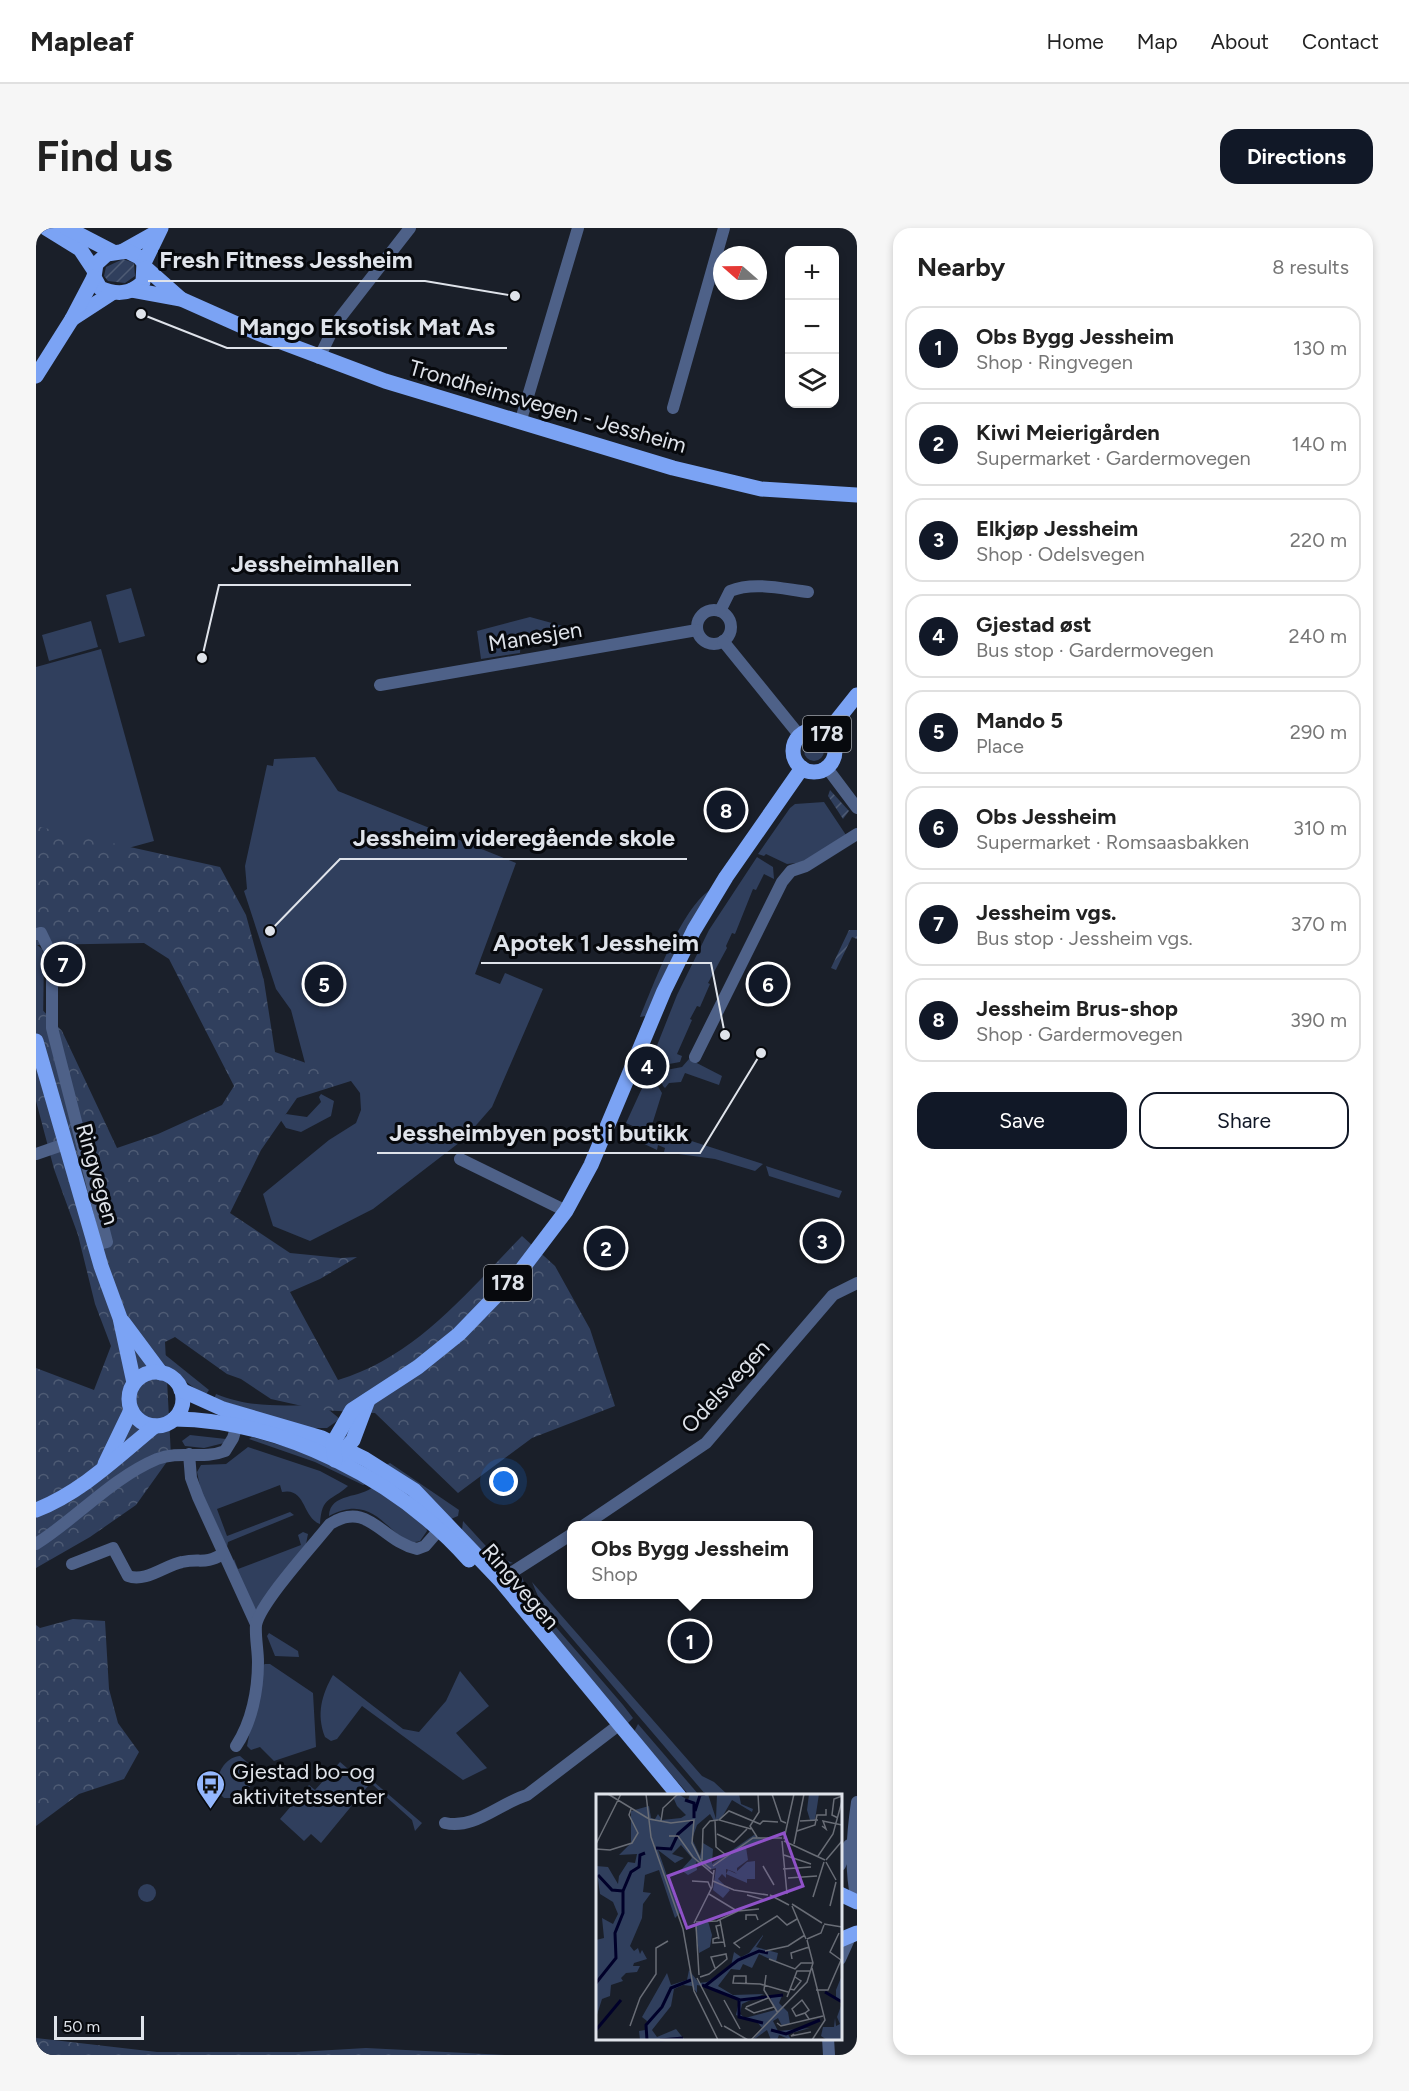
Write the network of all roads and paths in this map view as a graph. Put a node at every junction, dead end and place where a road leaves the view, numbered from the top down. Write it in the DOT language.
graph roads {
  1 [pos="46,228"];
  2 [pos="68,228"];
  3 [pos="410,228"];
  4 [pos="578,228"];
  5 [pos="724,228"];
  6 [pos="159,230"];
  7 [pos="118,251"];
  8 [pos="145,265"];
  9 [pos="94,274"];
  10 [pos="132,290"];
  11 [pos="112,292"];
  12 [pos="181,299"];
  13 [pos="72,319"];
  14 [pos="319,358"];
  15 [pos="36,376"];
  16 [pos="673,408"];
  17 [pos="520,423"];
  18 [pos="853,492"];
  19 [pos="808,592"];
  20 [pos="720,611"];
  21 [pos="697,630"];
  22 [pos="723,641"];
  23 [pos="380,686"];
  24 [pos="857,694"];
  25 [pos="826,734"];
  26 [pos="800,736"];
  27 [pos="802,768"];
  28 [pos="827,768"];
  29 [pos="857,808"];
  30 [pos="857,834"];
  31 [pos="38,933"];
  32 [pos="36,1041"];
  33 [pos="695,1057"];
  34 [pos="65,1144"];
  35 [pos="36,1154"];
  36 [pos="460,1159"];
  37 [pos="566,1211"];
  38 [pos="101,1243"];
  39 [pos="857,1283"];
  40 [pos="120,1318"];
  41 [pos="161,1373"];
  42 [pos="134,1383"];
  43 [pos="181,1390"];
  44 [pos="368,1400"];
  45 [pos="131,1410"];
  46 [pos="174,1419"];
  47 [pos="238,1420"];
  48 [pos="155,1426"];
  49 [pos="333,1443"];
  50 [pos="348,1450"];
  51 [pos="189,1454"];
  52 [pos="335,1460"];
  53 [pos="101,1471"];
  54 [pos="36,1510"];
  55 [pos="591,1521"];
  56 [pos="442,1527"];
  57 [pos="567,1537"];
  58 [pos="36,1544"];
  59 [pos="224,1554"];
  60 [pos="72,1564"];
  61 [pos="500,1580"];
  62 [pos="256,1623"];
  63 [pos="571,1669"];
  64 [pos="620,1724"];
  65 [pos="236,1746"];
  66 [pos="677,1794"];
  67 [pos="857,1802"];
  68 [pos="445,1823"];
  69 [pos="851,1841"];
  70 [pos="842,1861"];
  71 [pos="842,1895"];
  72 [pos="857,1902"];
  73 [pos="849,1937"];
  74 [pos="842,1954"];
  75 [pos="828,2040"];
  76 [pos="829,2055"];
  1 -- 9 [label="main road"];
  2 -- 7 [label="main road"];
  3 -- 14 [label="street"];
  4 -- 17 [label="street"];
  5 -- 16 [label="street"];
  6 -- 7 [label="main road"];
  6 -- 8 [label="main road"];
  7 -- 8 [label="main road"];
  7 -- 9 [label="main road"];
  8 -- 10 [label="main road"];
  8 -- 12 [label="main road, Trondheimsvegen - Jessheim"];
  9 -- 11 [label="main road"];
  9 -- 13 [label="main road"];
  10 -- 11 [label="main road"];
  10 -- 12 [label="main road, Trondheimsvegen - Jessheim"];
  11 -- 13 [label="main road"];
  12 -- 14 [label="main road, Trondheimsvegen - Jessheim"];
  13 -- 15 [label="main road"];
  14 -- 17 [label="main road, Trondheimsvegen - Jessheim"];
  17 -- 18 [label="main road, Trondheimsvegen - Jessheim"];
  19 -- 20 [label="street"];
  20 -- 21 [label="street"];
  20 -- 22 [label="street"];
  21 -- 22 [label="street"];
  21 -- 23 [label="street, Manesjen"];
  22 -- 26 [label="street"];
  24 -- 25 [label="main road, 178"];
  25 -- 26 [label="main road, 178"];
  25 -- 28 [label="main road, 178"];
  26 -- 27 [label="main road, 178"];
  27 -- 28 [label="main road, 178"];
  27 -- 37 [label="main road, 178"];
  28 -- 29 [label="street"];
  30 -- 33 [label="street"];
  31 -- 38 [label="street"];
  32 -- 34 [label="main road, Ringvegen"];
  34 -- 35 [label="street"];
  34 -- 38 [label="main road, Ringvegen"];
  36 -- 37 [label="street"];
  37 -- 44 [label="main road, 178"];
  38 -- 40 [label="main road, Ringvegen"];
  39 -- 55 [label="street, Odelsvegen"];
  40 -- 41 [label="main road, Ringvegen"];
  40 -- 42 [label="main road, Ringvegen"];
  41 -- 42 [label="main road"];
  41 -- 43 [label="main road"];
  42 -- 45 [label="main road"];
  43 -- 46 [label="main road"];
  43 -- 47 [label="main road"];
  44 -- 49 [label="main road, 178"];
  44 -- 50 [label="main road"];
  45 -- 48 [label="main road"];
  45 -- 53 [label="main road"];
  46 -- 47 [label="main road"];
  46 -- 48 [label="main road"];
  47 -- 49 [label="main road, Ringvegen"];
  47 -- 51 [label="street"];
  47 -- 52 [label="main road, Ringvegen"];
  48 -- 53 [label="main road"];
  49 -- 50 [label="main road, Ringvegen"];
  49 -- 52 [label="main road"];
  50 -- 52 [label="main road"];
  50 -- 56 [label="main road, Ringvegen"];
  51 -- 58 [label="street"];
  51 -- 59 [label="street"];
  52 -- 56 [label="main road, Ringvegen"];
  53 -- 54 [label="main road"];
  56 -- 61 [label="main road, Ringvegen"];
  56 -- 62 [label="street"];
  56 -- 63 [label="main road, Ringvegen"];
  57 -- 61 [label="street"];
  59 -- 60 [label="street"];
  59 -- 62 [label="street"];
  61 -- 63 [label="main road, Ringvegen"];
  62 -- 65 [label="street"];
  63 -- 64 [label="main road, Ringvegen"];
  64 -- 66 [label="main road, Ringvegen"];
  64 -- 68 [label="street"];
  67 -- 69 [label="street"];
  69 -- 70 [label="street"];
  69 -- 72 [label="street"];
  71 -- 72 [label="main road"];
  73 -- 74 [label="street"];
  75 -- 76 [label="street"];
}
